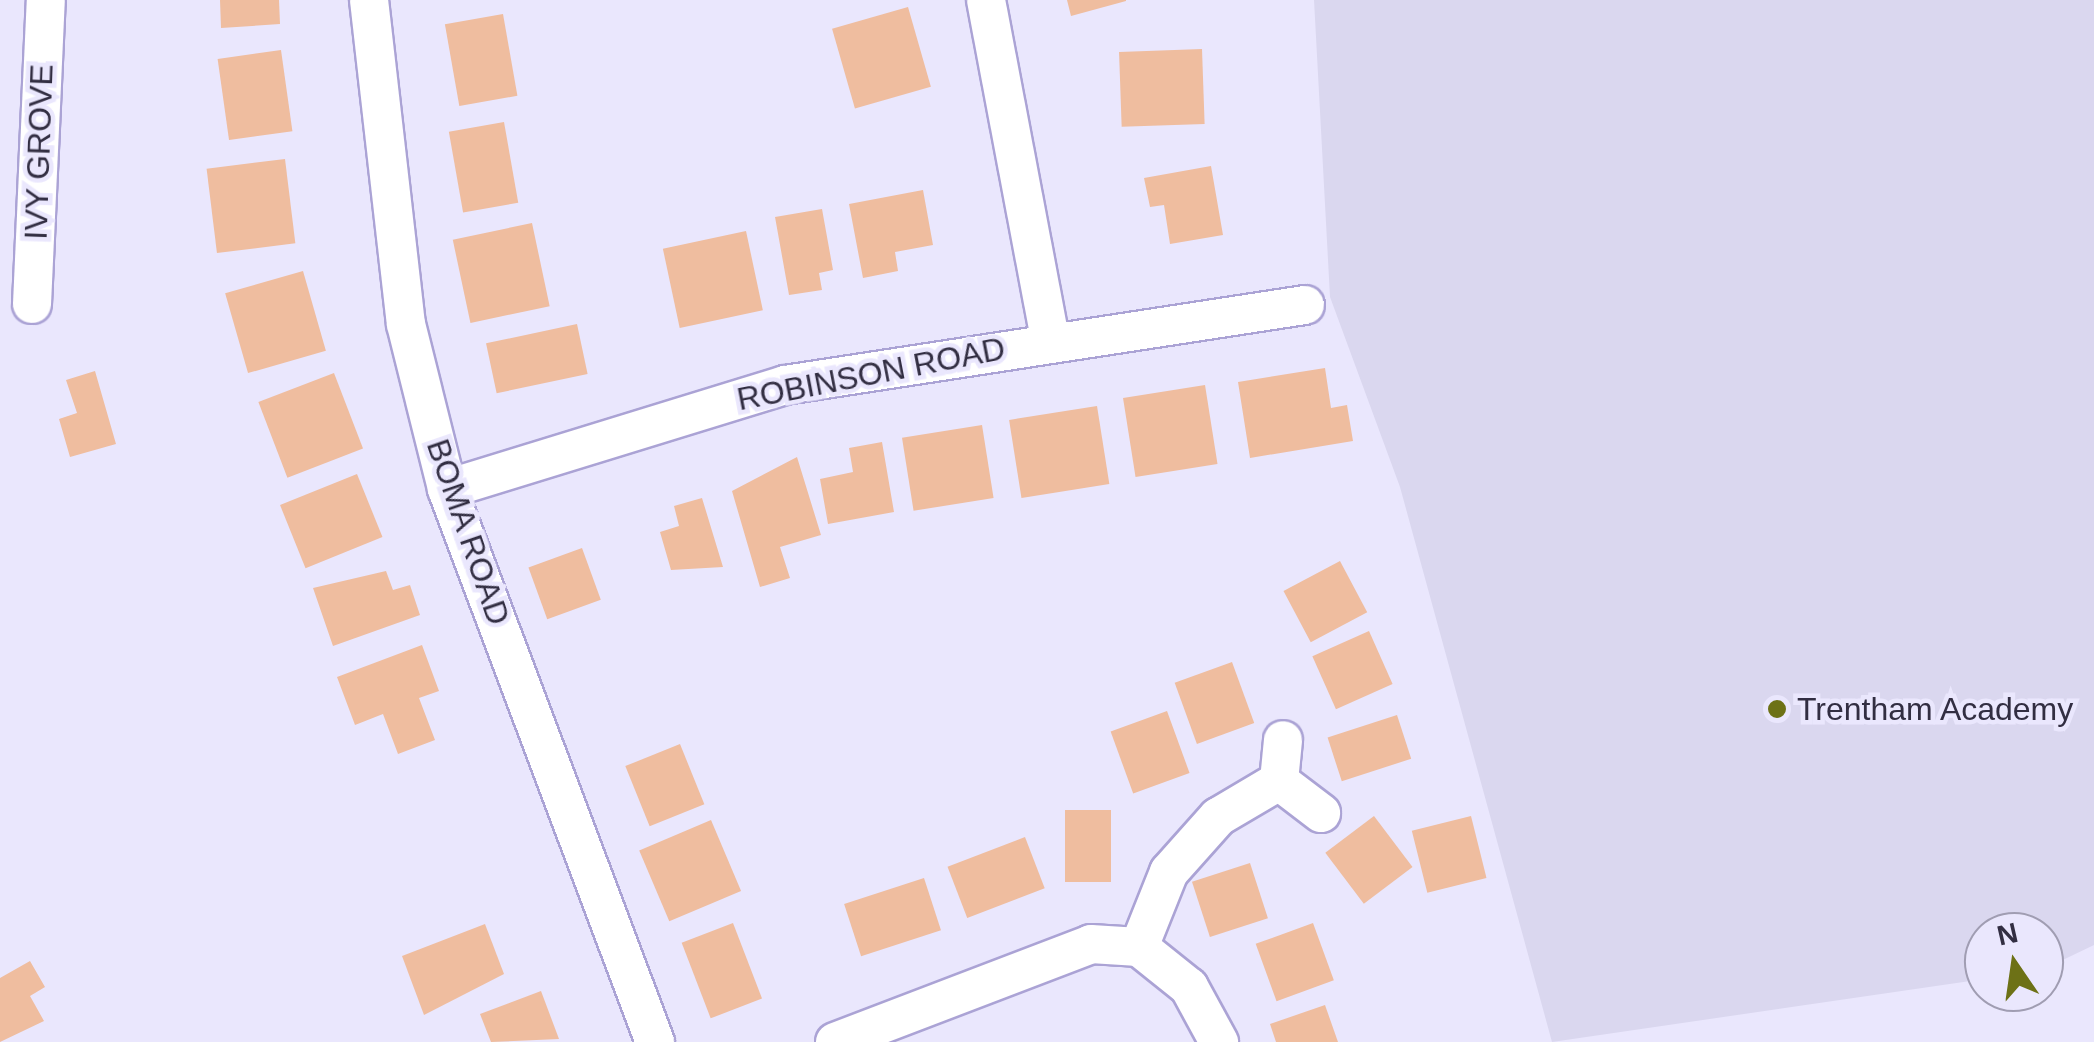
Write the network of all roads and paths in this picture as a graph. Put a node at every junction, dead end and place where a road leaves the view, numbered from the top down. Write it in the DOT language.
graph roads {
  1 [pos="46,0"];
  2 [pos="370,0"];
  3 [pos="986,0"];
  4 [pos="32,304"];
  5 [pos="1305,305"];
  6 [pos="1050,340"];
  7 [pos="448,489"];
  8 [pos="1283,740"];
  9 [pos="1279,781"];
  10 [pos="1322,813"];
  11 [pos="1139,947"];
  12 [pos="654,1042"];
  13 [pos="834,1042"];
  14 [pos="1219,1042"];
  1 -- 4 [label="street, IVY GROVE"];
  2 -- 7 [label="street, BOMA ROAD"];
  3 -- 6 [label="street"];
  5 -- 6 [label="street, ROBINSON ROAD"];
  6 -- 7 [label="street, ROBINSON ROAD"];
  7 -- 12 [label="street, BOMA ROAD"];
  8 -- 9 [label="street"];
  9 -- 10 [label="street"];
  9 -- 11 [label="street"];
  11 -- 13 [label="street"];
  11 -- 14 [label="street"];
}
